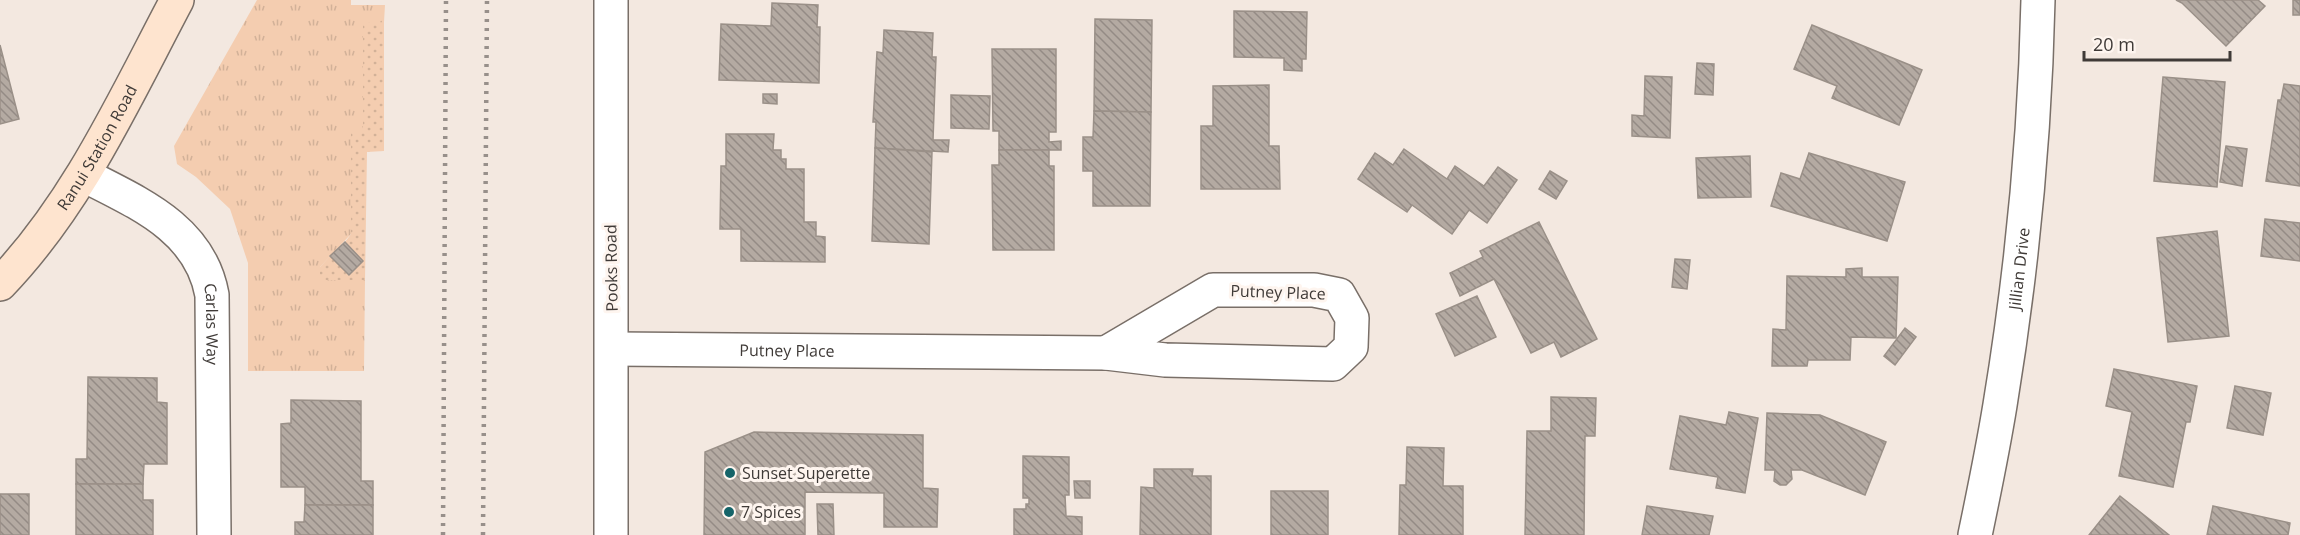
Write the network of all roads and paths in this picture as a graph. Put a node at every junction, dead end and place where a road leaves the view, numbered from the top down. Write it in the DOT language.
graph roads {
  1 [pos="177,0"];
  2 [pos="611,0"];
  3 [pos="2038,0"];
  4 [pos="84,175"];
  5 [pos="0,284"];
  6 [pos="613,349"];
  7 [pos="1106,353"];
  8 [pos="214,535"];
  9 [pos="611,535"];
  10 [pos="1975,535"];
  1 -- 4 [label="street, Ranui Station Road"];
  2 -- 6 [label="street, Pooks Road"];
  3 -- 10 [label="street, Jillian Drive"];
  4 -- 5 [label="street, Ranui Station Road"];
  4 -- 8 [label="street, Carlas Way"];
  6 -- 7 [label="street, Putney Place"];
  6 -- 9 [label="street, Pooks Road"];
  7 -- 7 [label="street, Putney Place"];
}
